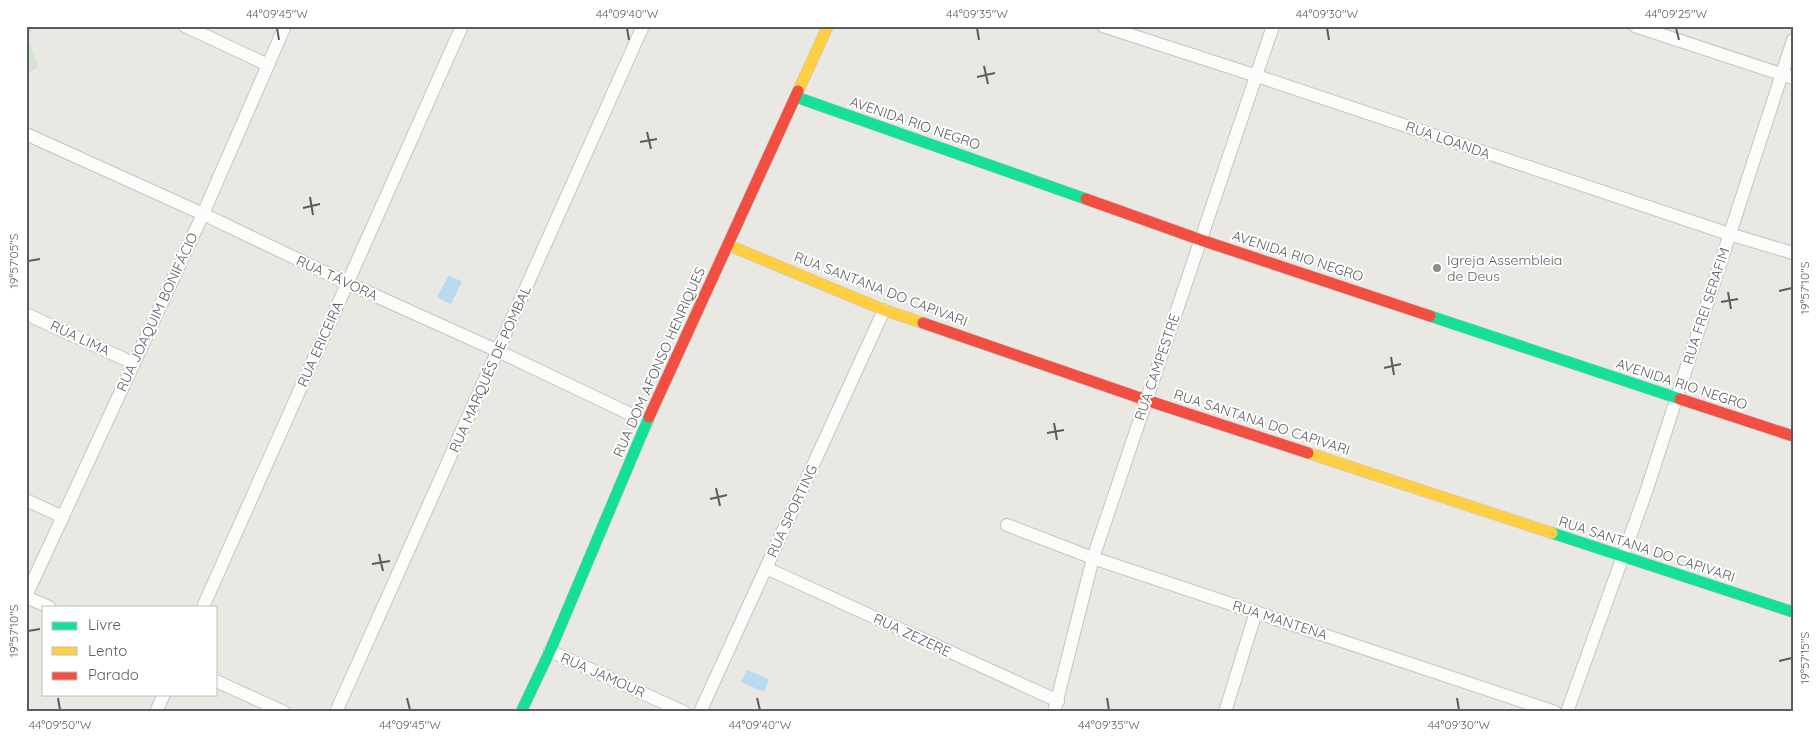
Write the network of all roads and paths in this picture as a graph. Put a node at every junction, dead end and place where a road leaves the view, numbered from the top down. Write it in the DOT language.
graph roads {
  1 [pos="185,26"];
  2 [pos="285,26"];
  3 [pos="462,26"];
  4 [pos="643,26"];
  5 [pos="828,26"];
  6 [pos="1103,26"];
  7 [pos="1273,26"];
  8 [pos="1635,26"];
  9 [pos="1793,40"];
  10 [pos="268,64"];
  11 [pos="1257,76"];
  12 [pos="1787,76"];
  13 [pos="796,97"];
  14 [pos="26,134"];
  15 [pos="202,214"];
  16 [pos="1729,234"];
  17 [pos="1201,240"];
  18 [pos="728,245"];
  19 [pos="1793,254"];
  20 [pos="347,283"];
  21 [pos="884,310"];
  22 [pos="26,314"];
  23 [pos="498,350"];
  24 [pos="133,363"];
  25 [pos="1677,398"];
  26 [pos="1146,400"];
  27 [pos="647,422"];
  28 [pos="1793,436"];
  29 [pos="26,500"];
  30 [pos="63,517"];
  31 [pos="1006,525"];
  32 [pos="1624,557"];
  33 [pos="1092,558"];
  34 [pos="766,568"];
  35 [pos="26,596"];
  36 [pos="47,606"];
  37 [pos="203,606"];
  38 [pos="1256,612"];
  39 [pos="1793,612"];
  40 [pos="550,651"];
  41 [pos="218,682"];
  42 [pos="163,696"];
  43 [pos="1056,707"];
  44 [pos="156,712"];
  45 [pos="284,712"];
  46 [pos="336,712"];
  47 [pos="521,712"];
  48 [pos="684,712"];
  49 [pos="700,712"];
  50 [pos="1225,712"];
  51 [pos="1555,712"];
  52 [pos="1567,712"];
  1 -- 10 [label="street"];
  2 -- 10 [label="street, RUA JOAQUIM BONIFÁCIO"];
  3 -- 20 [label="street, RUA ERICEIRA"];
  4 -- 23 [label="street, RUA MARQUÊS DE POMBAL"];
  5 -- 13 [label="street, RUA DOM AFONSO HENRIQUES"];
  6 -- 11 [label="street, RUA LOANDA"];
  7 -- 11 [label="street, RUA CAMPESTRE"];
  8 -- 12 [label="street"];
  9 -- 12 [label="street, RUA FREI SERAFIM"];
  10 -- 15 [label="street, RUA JOAQUIM BONIFÁCIO"];
  11 -- 16 [label="street, RUA LOANDA"];
  11 -- 17 [label="street, RUA CAMPESTRE"];
  12 -- 16 [label="street, RUA FREI SERAFIM"];
  13 -- 17 [label="street, AVENIDA RIO NEGRO"];
  13 -- 18 [label="street, RUA DOM AFONSO HENRIQUES"];
  14 -- 15 [label="street, RUA TÁVORA"];
  15 -- 20 [label="street, RUA TÁVORA"];
  15 -- 24 [label="street, RUA JOAQUIM BONIFÁCIO"];
  16 -- 19 [label="street, RUA LOANDA"];
  16 -- 25 [label="street, RUA FREI SERAFIM"];
  17 -- 25 [label="street, AVENIDA RIO NEGRO"];
  17 -- 26 [label="street, RUA CAMPESTRE"];
  18 -- 21 [label="street, RUA SANTANA DO CAPIVARI"];
  18 -- 27 [label="street, RUA DOM AFONSO HENRIQUES"];
  20 -- 23 [label="street, RUA TÁVORA"];
  20 -- 37 [label="street, RUA ERICEIRA"];
  21 -- 26 [label="street, RUA SANTANA DO CAPIVARI"];
  21 -- 34 [label="street, RUA SPORTING"];
  22 -- 24 [label="street, RUA LIMA"];
  23 -- 27 [label="street, RUA TÁVORA"];
  23 -- 46 [label="street, RUA MARQUÊS DE POMBAL"];
  24 -- 30 [label="street, RUA JOAQUIM BONIFÁCIO"];
  25 -- 28 [label="street, AVENIDA RIO NEGRO"];
  25 -- 32 [label="street, RUA FREI SERAFIM"];
  26 -- 32 [label="street, RUA SANTANA DO CAPIVARI"];
  26 -- 33 [label="street, RUA CAMPESTRE"];
  27 -- 40 [label="street, RUA DOM AFONSO HENRIQUES"];
  29 -- 30 [label="street"];
  30 -- 35 [label="street, RUA JOAQUIM BONIFÁCIO"];
  31 -- 33 [label="street, RUA MANTENA"];
  32 -- 39 [label="street, RUA SANTANA DO CAPIVARI"];
  32 -- 52 [label="street, RUA FREI SERAFIM"];
  33 -- 38 [label="street, RUA MANTENA"];
  33 -- 43 [label="street, RUA CAMPESTRE"];
  34 -- 43 [label="street, RUA ZEZERE"];
  34 -- 49 [label="street, RUA SPORTING"];
  35 -- 36 [label="street"];
  38 -- 50 [label="street"];
  38 -- 51 [label="street, RUA MANTENA"];
  40 -- 47 [label="street, RUA DOM AFONSO HENRIQUES"];
  40 -- 48 [label="street, RUA JAMOUR"];
  41 -- 45 [label="street"];
  42 -- 44 [label="street"];
}
